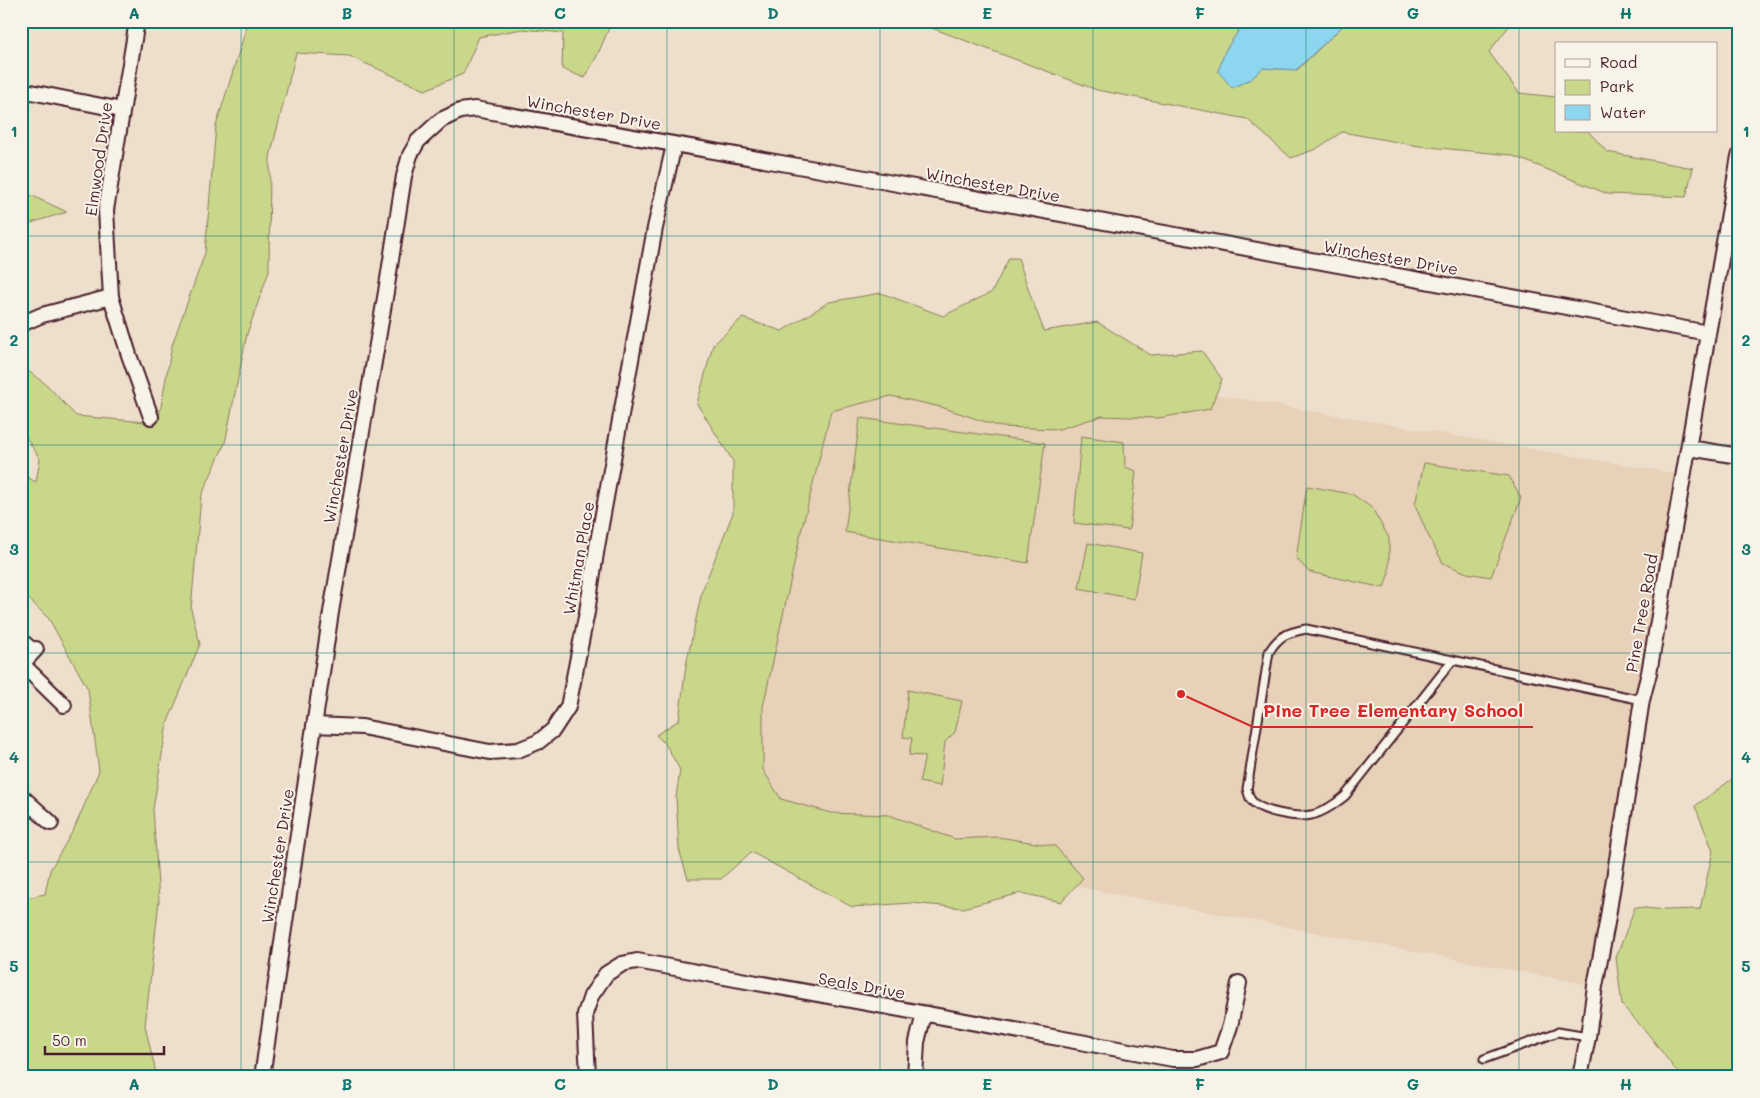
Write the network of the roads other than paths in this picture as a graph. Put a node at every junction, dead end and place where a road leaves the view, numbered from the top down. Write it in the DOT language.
graph roads {
  1 [pos="138,21"];
  2 [pos="21,90"];
  3 [pos="122,110"];
  4 [pos="674,145"];
  5 [pos="1739,156"];
  6 [pos="111,297"];
  7 [pos="21,324"];
  8 [pos="1708,332"];
  9 [pos="151,417"];
  10 [pos="1689,448"];
  11 [pos="1739,456"];
  12 [pos="21,636"];
  13 [pos="36,649"];
  14 [pos="1452,661"];
  15 [pos="22,665"];
  16 [pos="1642,700"];
  17 [pos="64,705"];
  18 [pos="314,725"];
  19 [pos="21,796"];
  20 [pos="51,823"];
  21 [pos="1238,983"];
  22 [pos="924,1014"];
  23 [pos="1588,1037"];
  24 [pos="1484,1059"];
  25 [pos="262,1077"];
  26 [pos="588,1077"];
  27 [pos="915,1077"];
  28 [pos="1580,1077"];
  1 -- 3 [label="street, Elmwood Drive"];
  2 -- 3 [label="street"];
  3 -- 6 [label="street, Elmwood Drive"];
  4 -- 8 [label="street, Winchester Drive"];
  4 -- 18 [label="street, Whitman Place"];
  4 -- 18 [label="street, Winchester Drive"];
  5 -- 8 [label="street, Pine Tree Road"];
  6 -- 7 [label="street"];
  6 -- 9 [label="street, Elmwood Drive"];
  8 -- 10 [label="street, Pine Tree Road"];
  10 -- 11 [label="street"];
  10 -- 16 [label="street, Pine Tree Road"];
  12 -- 13 [label="lane"];
  13 -- 15 [label="street"];
  14 -- 14 [label="lane"];
  14 -- 16 [label="lane"];
  15 -- 17 [label="street"];
  16 -- 23 [label="street, Pine Tree Road"];
  18 -- 25 [label="street, Winchester Drive"];
  19 -- 20 [label="street"];
  21 -- 22 [label="street, Seals Drive"];
  22 -- 26 [label="street, Seals Drive"];
  22 -- 27 [label="street"];
  23 -- 24 [label="lane"];
  23 -- 28 [label="street, Pine Tree Road"];
}
